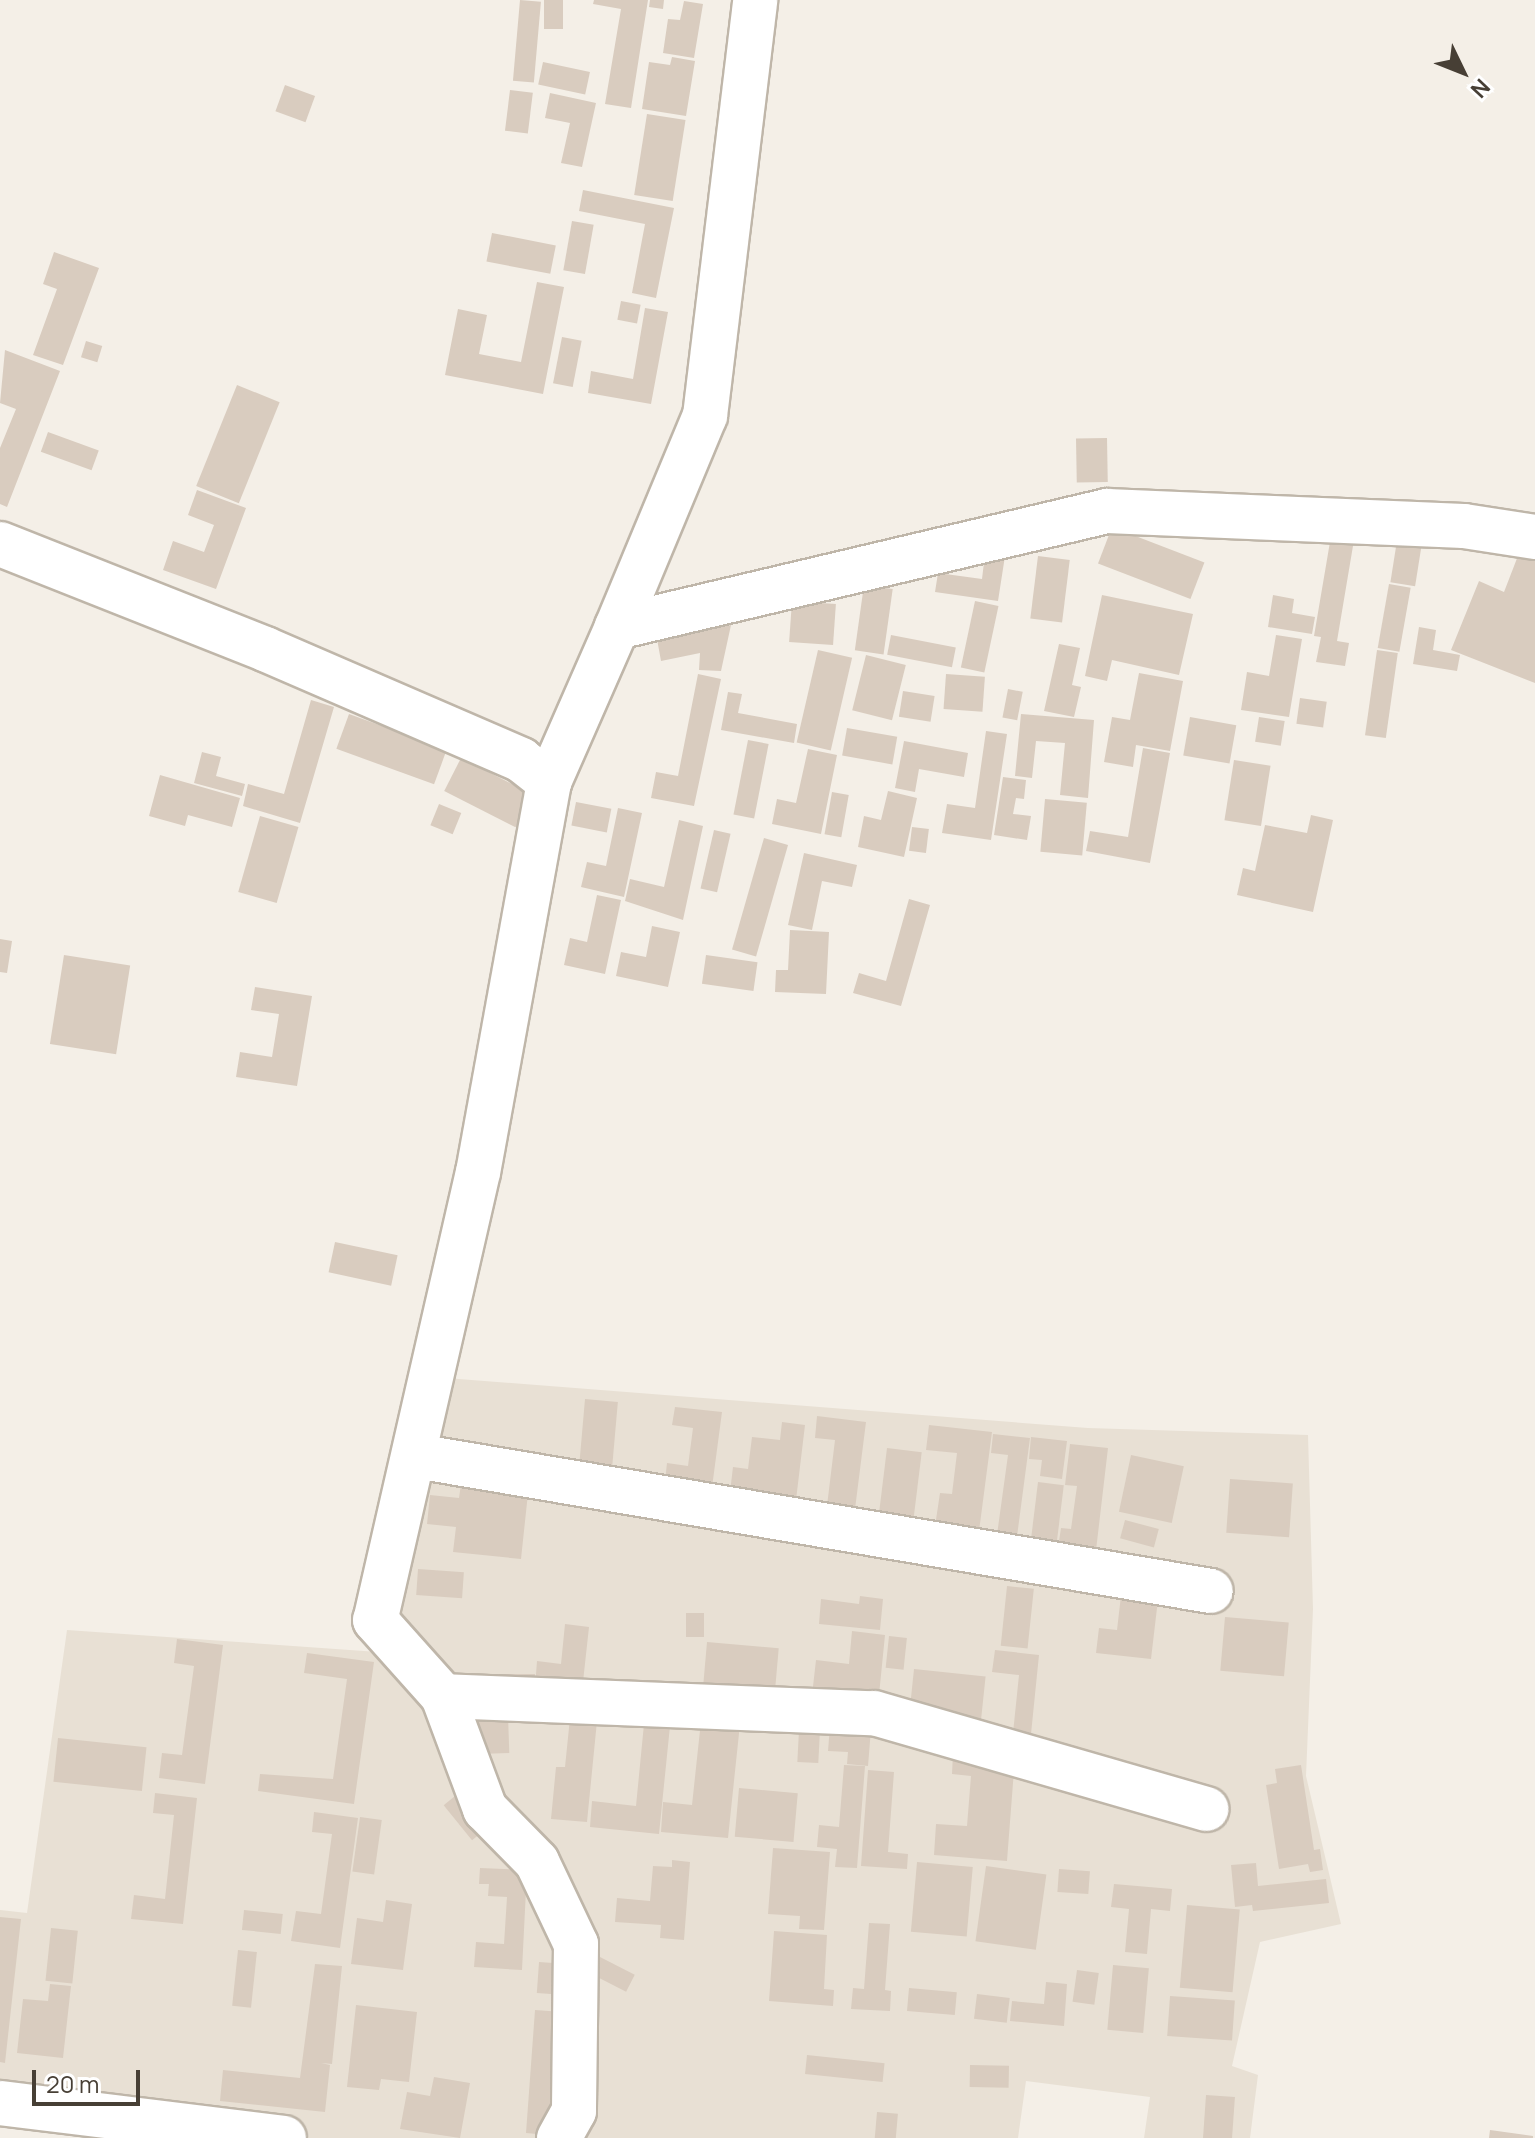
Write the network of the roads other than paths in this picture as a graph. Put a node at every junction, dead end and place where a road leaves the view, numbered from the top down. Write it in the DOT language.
graph roads {
  1 [pos="755,0"];
  2 [pos="1535,537"];
  3 [pos="0,544"];
  4 [pos="617,627"];
  5 [pos="549,782"];
  6 [pos="416,1456"];
  7 [pos="1211,1591"];
  8 [pos="443,1696"];
  9 [pos="1206,1809"];
  10 [pos="0,2103"];
  11 [pos="284,2138"];
  12 [pos="559,2138"];
  1 -- 4 [label="street"];
  2 -- 4 [label="street"];
  3 -- 5 [label="street"];
  4 -- 5 [label="street"];
  5 -- 6 [label="street"];
  6 -- 7 [label="street"];
  6 -- 8 [label="street"];
  8 -- 9 [label="street"];
  8 -- 12 [label="street"];
  10 -- 11 [label="street"];
}
